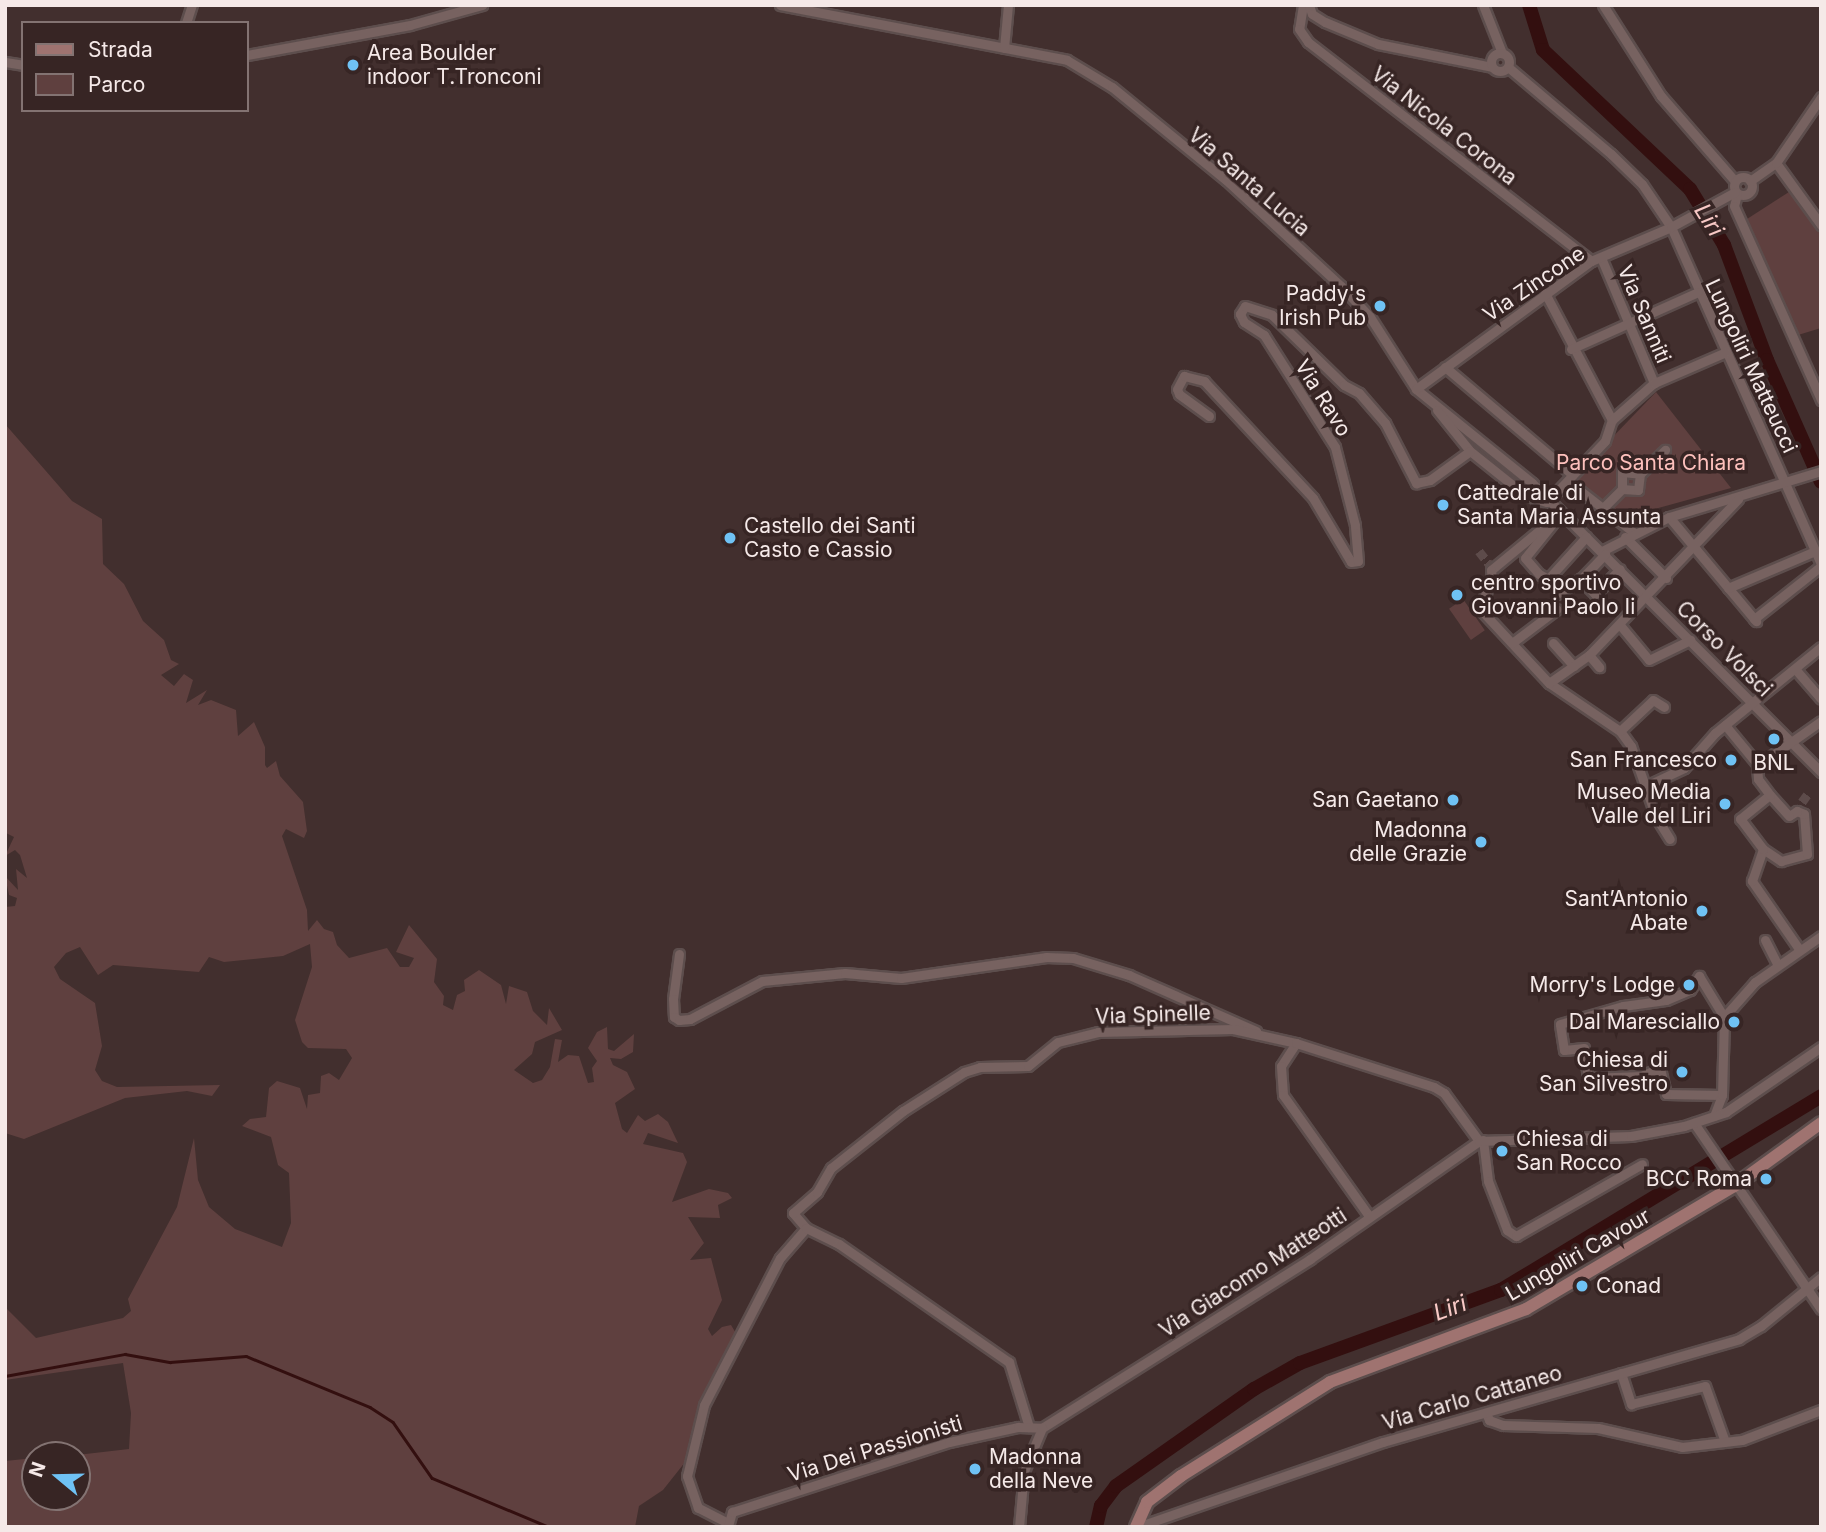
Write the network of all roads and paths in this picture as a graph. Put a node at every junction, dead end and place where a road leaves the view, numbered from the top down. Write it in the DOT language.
graph roads {
  1 [pos="482,5"];
  2 [pos="780,5"];
  3 [pos="1008,5"];
  4 [pos="1303,5"];
  5 [pos="1309,5"];
  6 [pos="1483,5"];
  7 [pos="1603,5"];
  8 [pos="1004,48"];
  9 [pos="1502,53"];
  10 [pos="248,55"];
  11 [pos="1492,67"];
  12 [pos="1508,67"];
  13 [pos="1821,97"];
  14 [pos="1776,163"];
  15 [pos="1735,181"];
  16 [pos="1750,181"];
  17 [pos="1736,193"];
  18 [pos="1675,225"];
  19 [pos="1821,225"];
  20 [pos="1602,260"];
  21 [pos="1591,261"];
  22 [pos="1698,292"];
  23 [pos="1545,293"];
  24 [pos="1629,324"];
  25 [pos="1571,349"];
  26 [pos="1726,352"];
  27 [pos="1445,368"];
  28 [pos="1654,383"];
  29 [pos="1416,388"];
  30 [pos="1430,400"];
  31 [pos="1821,400"];
  32 [pos="1209,415"];
  33 [pos="1612,420"];
  34 [pos="1665,450"];
  35 [pos="1470,451"];
  36 [pos="1821,471"];
  37 [pos="1640,474"];
  38 [pos="1570,478"];
  39 [pos="1788,480"];
  40 [pos="1622,489"];
  41 [pos="1738,499"];
  42 [pos="1547,502"];
  43 [pos="1603,508"];
  44 [pos="1559,514"];
  45 [pos="1669,517"];
  46 [pos="1629,535"];
  47 [pos="1586,537"];
  48 [pos="1694,547"];
  49 [pos="1815,551"];
  50 [pos="1603,553"];
  51 [pos="1821,565"];
  52 [pos="1620,569"];
  53 [pos="1666,578"];
  54 [pos="1580,579"];
  55 [pos="1728,588"];
  56 [pos="1557,594"];
  57 [pos="1648,598"];
  58 [pos="1557,609"];
  59 [pos="1620,625"];
  60 [pos="1690,640"];
  61 [pos="1512,643"];
  62 [pos="1553,643"];
  63 [pos="1820,649"];
  64 [pos="1589,655"];
  65 [pos="1574,666"];
  66 [pos="1599,667"];
  67 [pos="1796,670"];
  68 [pos="1549,683"];
  69 [pos="1821,699"];
  70 [pos="1754,705"];
  71 [pos="1664,707"];
  72 [pos="1821,721"];
  73 [pos="1725,725"];
  74 [pos="1620,731"];
  75 [pos="1789,740"];
  76 [pos="1758,765"];
  77 [pos="1820,769"];
  78 [pos="1644,787"];
  79 [pos="1770,795"];
  80 [pos="1670,838"];
  81 [pos="1763,849"];
  82 [pos="1821,936"];
  83 [pos="1765,940"];
  84 [pos="1799,949"];
  85 [pos="679,954"];
  86 [pos="1778,965"];
  87 [pos="1724,1017"];
  88 [pos="1261,1033"];
  89 [pos="1296,1043"];
  90 [pos="1821,1047"];
  91 [pos="1722,1095"];
  92 [pos="1714,1116"];
  93 [pos="1821,1123"];
  94 [pos="1689,1125"];
  95 [pos="1481,1141"];
  96 [pos="1643,1164"];
  97 [pos="1734,1186"];
  98 [pos="1369,1216"];
  99 [pos="806,1228"];
  100 [pos="1821,1277"];
  101 [pos="1806,1289"];
  102 [pos="1821,1309"];
  103 [pos="1621,1373"];
  104 [pos="1821,1410"];
  105 [pos="1486,1413"];
  106 [pos="1029,1427"];
  107 [pos="1042,1428"];
  108 [pos="1725,1442"];
  109 [pos="728,1525"];
  110 [pos="1019,1527"];
  111 [pos="1137,1527"];
  1 -- 10 [label="street"];
  2 -- 8 [label="street, Via Santa Lucia"];
  3 -- 8 [label="street"];
  4 -- 21 [label="street, Via Nicola Corona"];
  5 -- 11 [label="street"];
  6 -- 9 [label="street"];
  7 -- 15 [label="street"];
  8 -- 29 [label="street, Via Santa Lucia"];
  9 -- 11 [label="street"];
  9 -- 12 [label="street"];
  11 -- 12 [label="street"];
  12 -- 18 [label="street, Lungoliri Matteucci"];
  13 -- 14 [label="street"];
  14 -- 16 [label="street"];
  14 -- 19 [label="street"];
  15 -- 16 [label="street"];
  15 -- 17 [label="street"];
  16 -- 17 [label="street, Via Zincone"];
  17 -- 18 [label="street, Via Zincone"];
  17 -- 31 [label="street"];
  18 -- 20 [label="street, Via Zincone"];
  18 -- 22 [label="street, Lungoliri Matteucci"];
  20 -- 21 [label="street, Via Zincone"];
  20 -- 24 [label="street, Via Sanniti"];
  21 -- 23 [label="street, Via Zincone"];
  22 -- 24 [label="street"];
  22 -- 26 [label="street, Lungoliri Matteucci"];
  23 -- 25 [label="street"];
  23 -- 27 [label="street, Via Zincone"];
  24 -- 25 [label="street"];
  24 -- 28 [label="street, Via Sanniti"];
  25 -- 33 [label="street"];
  26 -- 28 [label="street"];
  26 -- 39 [label="street, Lungoliri Matteucci"];
  27 -- 29 [label="street, Via Zincone"];
  27 -- 38 [label="street"];
  28 -- 33 [label="street"];
  29 -- 30 [label="street, Via Santa Lucia"];
  30 -- 35 [label="street"];
  30 -- 42 [label="street, Corso Volsci"];
  32 -- 35 [label="street, Via Ravo"];
  33 -- 38 [label="street"];
  34 -- 37 [label="street"];
  35 -- 42 [label="street"];
  36 -- 39 [label="street"];
  37 -- 40 [label="street"];
  37 -- 40 [label="street"];
  38 -- 42 [label="street"];
  38 -- 43 [label="street"];
  39 -- 41 [label="street"];
  39 -- 49 [label="street, Lungoliri Matteucci"];
  40 -- 43 [label="street"];
  41 -- 45 [label="street"];
  41 -- 48 [label="street"];
  42 -- 44 [label="street, Corso Volsci"];
  43 -- 46 [label="street"];
  44 -- 47 [label="street, Corso Volsci"];
  44 -- 47 [label="street"];
  44 -- 61 [label="street"];
  45 -- 46 [label="street"];
  45 -- 48 [label="street"];
  46 -- 50 [label="street"];
  46 -- 53 [label="street"];
  47 -- 50 [label="street, Corso Volsci"];
  48 -- 53 [label="street"];
  48 -- 55 [label="street"];
  49 -- 51 [label="street, Lungoliri Matteucci"];
  49 -- 55 [label="street"];
  50 -- 52 [label="street, Corso Volsci"];
  50 -- 54 [label="street"];
  51 -- 55 [label="street"];
  52 -- 54 [label="street"];
  52 -- 57 [label="street, Corso Volsci"];
  53 -- 57 [label="street"];
  54 -- 56 [label="street"];
  57 -- 59 [label="street"];
  57 -- 60 [label="street, Corso Volsci"];
  58 -- 61 [label="street"];
  59 -- 60 [label="street"];
  59 -- 64 [label="street"];
  60 -- 70 [label="street, Corso Volsci"];
  61 -- 68 [label="street"];
  62 -- 65 [label="street"];
  63 -- 67 [label="street"];
  64 -- 65 [label="street"];
  64 -- 66 [label="street"];
  65 -- 68 [label="street"];
  67 -- 69 [label="street"];
  67 -- 70 [label="street"];
  68 -- 74 [label="street"];
  70 -- 73 [label="street"];
  70 -- 75 [label="street, Corso Volsci"];
  71 -- 74 [label="street"];
  72 -- 75 [label="street"];
  73 -- 76 [label="street"];
  73 -- 78 [label="street"];
  74 -- 78 [label="street"];
  75 -- 76 [label="street"];
  75 -- 77 [label="street, Corso Volsci"];
  76 -- 79 [label="street"];
  78 -- 80 [label="street"];
  79 -- 81 [label="street"];
  79 -- 81 [label="street"];
  81 -- 84 [label="street"];
  82 -- 84 [label="street"];
  83 -- 86 [label="street"];
  84 -- 86 [label="street"];
  85 -- 88 [label="street"];
  86 -- 87 [label="street"];
  87 -- 91 [label="street"];
  87 -- 91 [label="street"];
  88 -- 89 [label="street, Via Spinelle"];
  88 -- 99 [label="street, Via Spinelle"];
  89 -- 95 [label="street, Via Spinelle"];
  89 -- 98 [label="street"];
  90 -- 92 [label="street"];
  91 -- 92 [label="street"];
  92 -- 94 [label="street"];
  93 -- 97 [label="street, Lungoliri Cavour"];
  94 -- 95 [label="street"];
  94 -- 97 [label="street"];
  95 -- 96 [label="street"];
  95 -- 98 [label="street, Via Giacomo Matteotti"];
  97 -- 101 [label="street"];
  97 -- 111 [label="street, Lungoliri Cavour"];
  98 -- 107 [label="street, Via Giacomo Matteotti"];
  99 -- 106 [label="street"];
  99 -- 109 [label="street"];
  100 -- 101 [label="street, Via Carlo Cattaneo"];
  101 -- 102 [label="street"];
  101 -- 103 [label="street, Via Carlo Cattaneo"];
  103 -- 105 [label="street, Via Carlo Cattaneo"];
  103 -- 108 [label="street"];
  104 -- 108 [label="street"];
  105 -- 108 [label="street"];
  105 -- 111 [label="street, Via Carlo Cattaneo"];
  106 -- 107 [label="street, Via Dei Passionisti"];
  106 -- 109 [label="street, Via Dei Passionisti"];
  107 -- 110 [label="street"];
}
